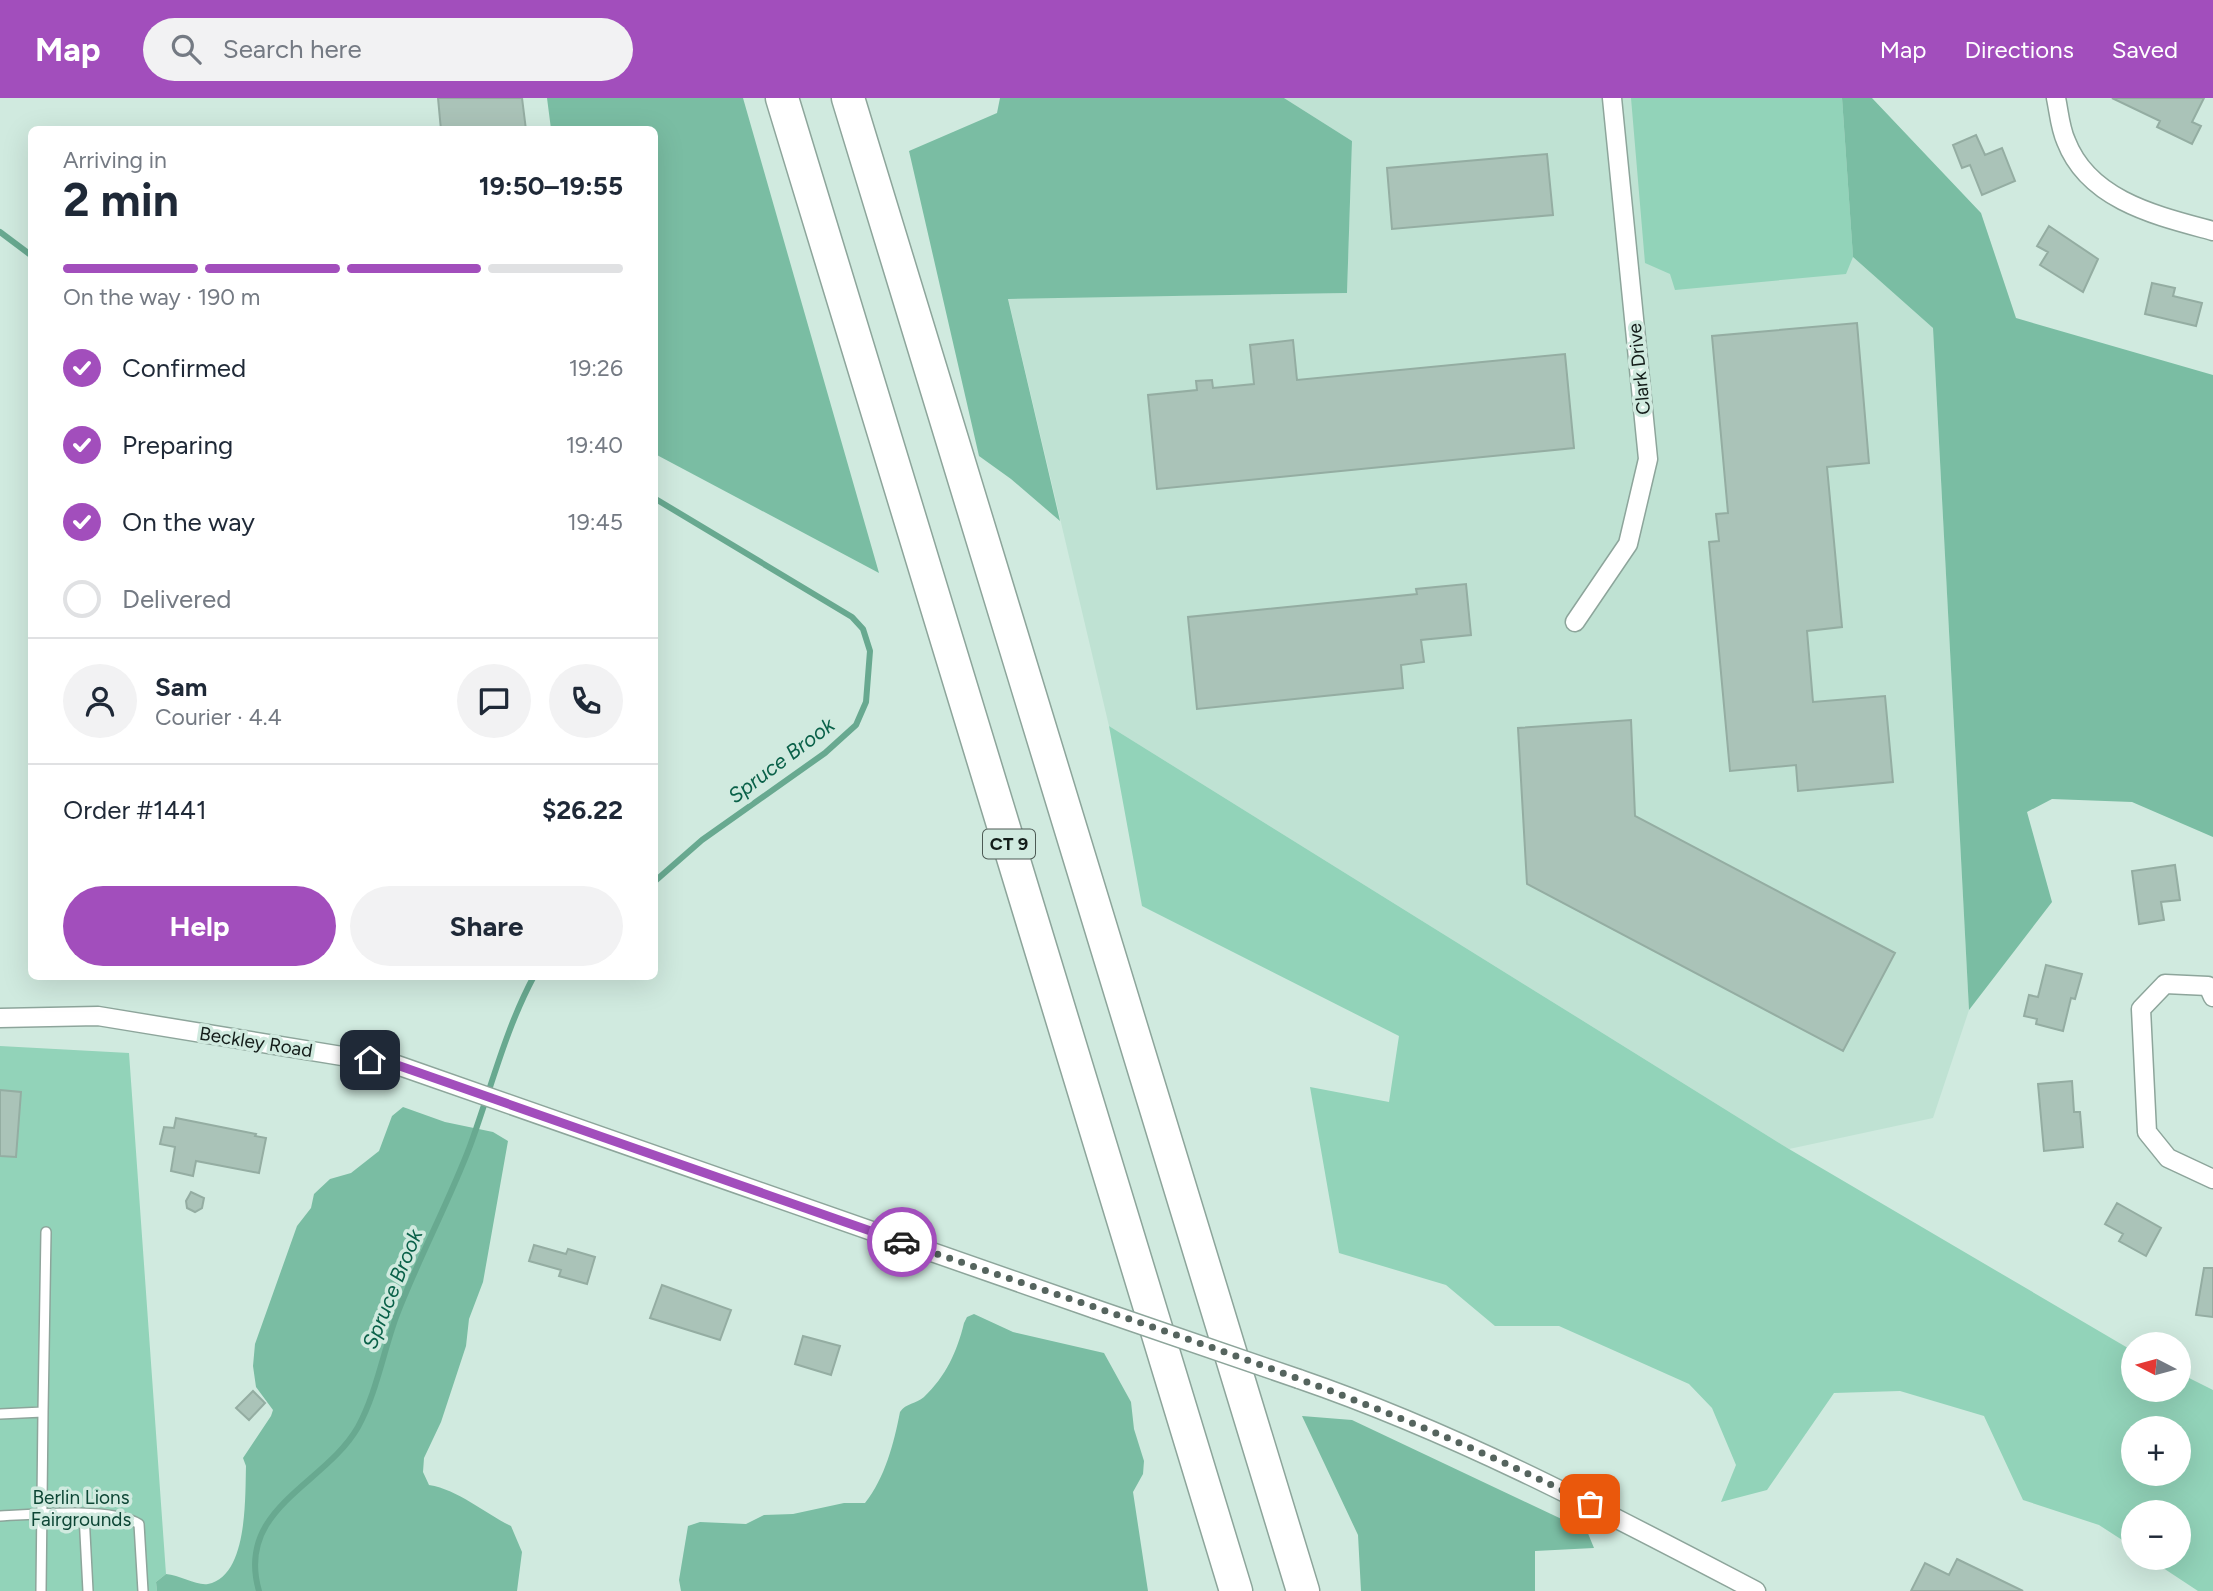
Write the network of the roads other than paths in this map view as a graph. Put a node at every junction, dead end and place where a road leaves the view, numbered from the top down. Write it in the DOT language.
graph roads {
  1 [pos="782,98"];
  2 [pos="848,98"];
  3 [pos="1612,98"];
  4 [pos="2056,98"];
  5 [pos="2213,232"];
  6 [pos="1575,622"];
  7 [pos="2213,998"];
  8 [pos="0,1018"];
  9 [pos="2213,1179"];
  10 [pos="46,1232"];
  11 [pos="43,1412"];
  12 [pos="0,1414"];
  13 [pos="40,1513"];
  14 [pos="84,1514"];
  15 [pos="0,1516"];
  16 [pos="41,1591"];
  17 [pos="88,1591"];
  18 [pos="143,1591"];
  19 [pos="1236,1591"];
  20 [pos="1303,1591"];
  21 [pos="1756,1591"];
  1 -- 19 [label="highway, CT 9"];
  2 -- 20 [label="highway"];
  3 -- 6 [label="street, Clark Drive"];
  4 -- 5 [label="street"];
  7 -- 9 [label="street"];
  8 -- 21 [label="street, Beckley Road, bridge"];
  10 -- 11 [label="lane"];
  11 -- 12 [label="lane"];
  11 -- 13 [label="lane"];
  13 -- 14 [label="lane"];
  13 -- 15 [label="lane"];
  13 -- 16 [label="lane"];
  14 -- 17 [label="lane"];
  14 -- 18 [label="lane"];
}
